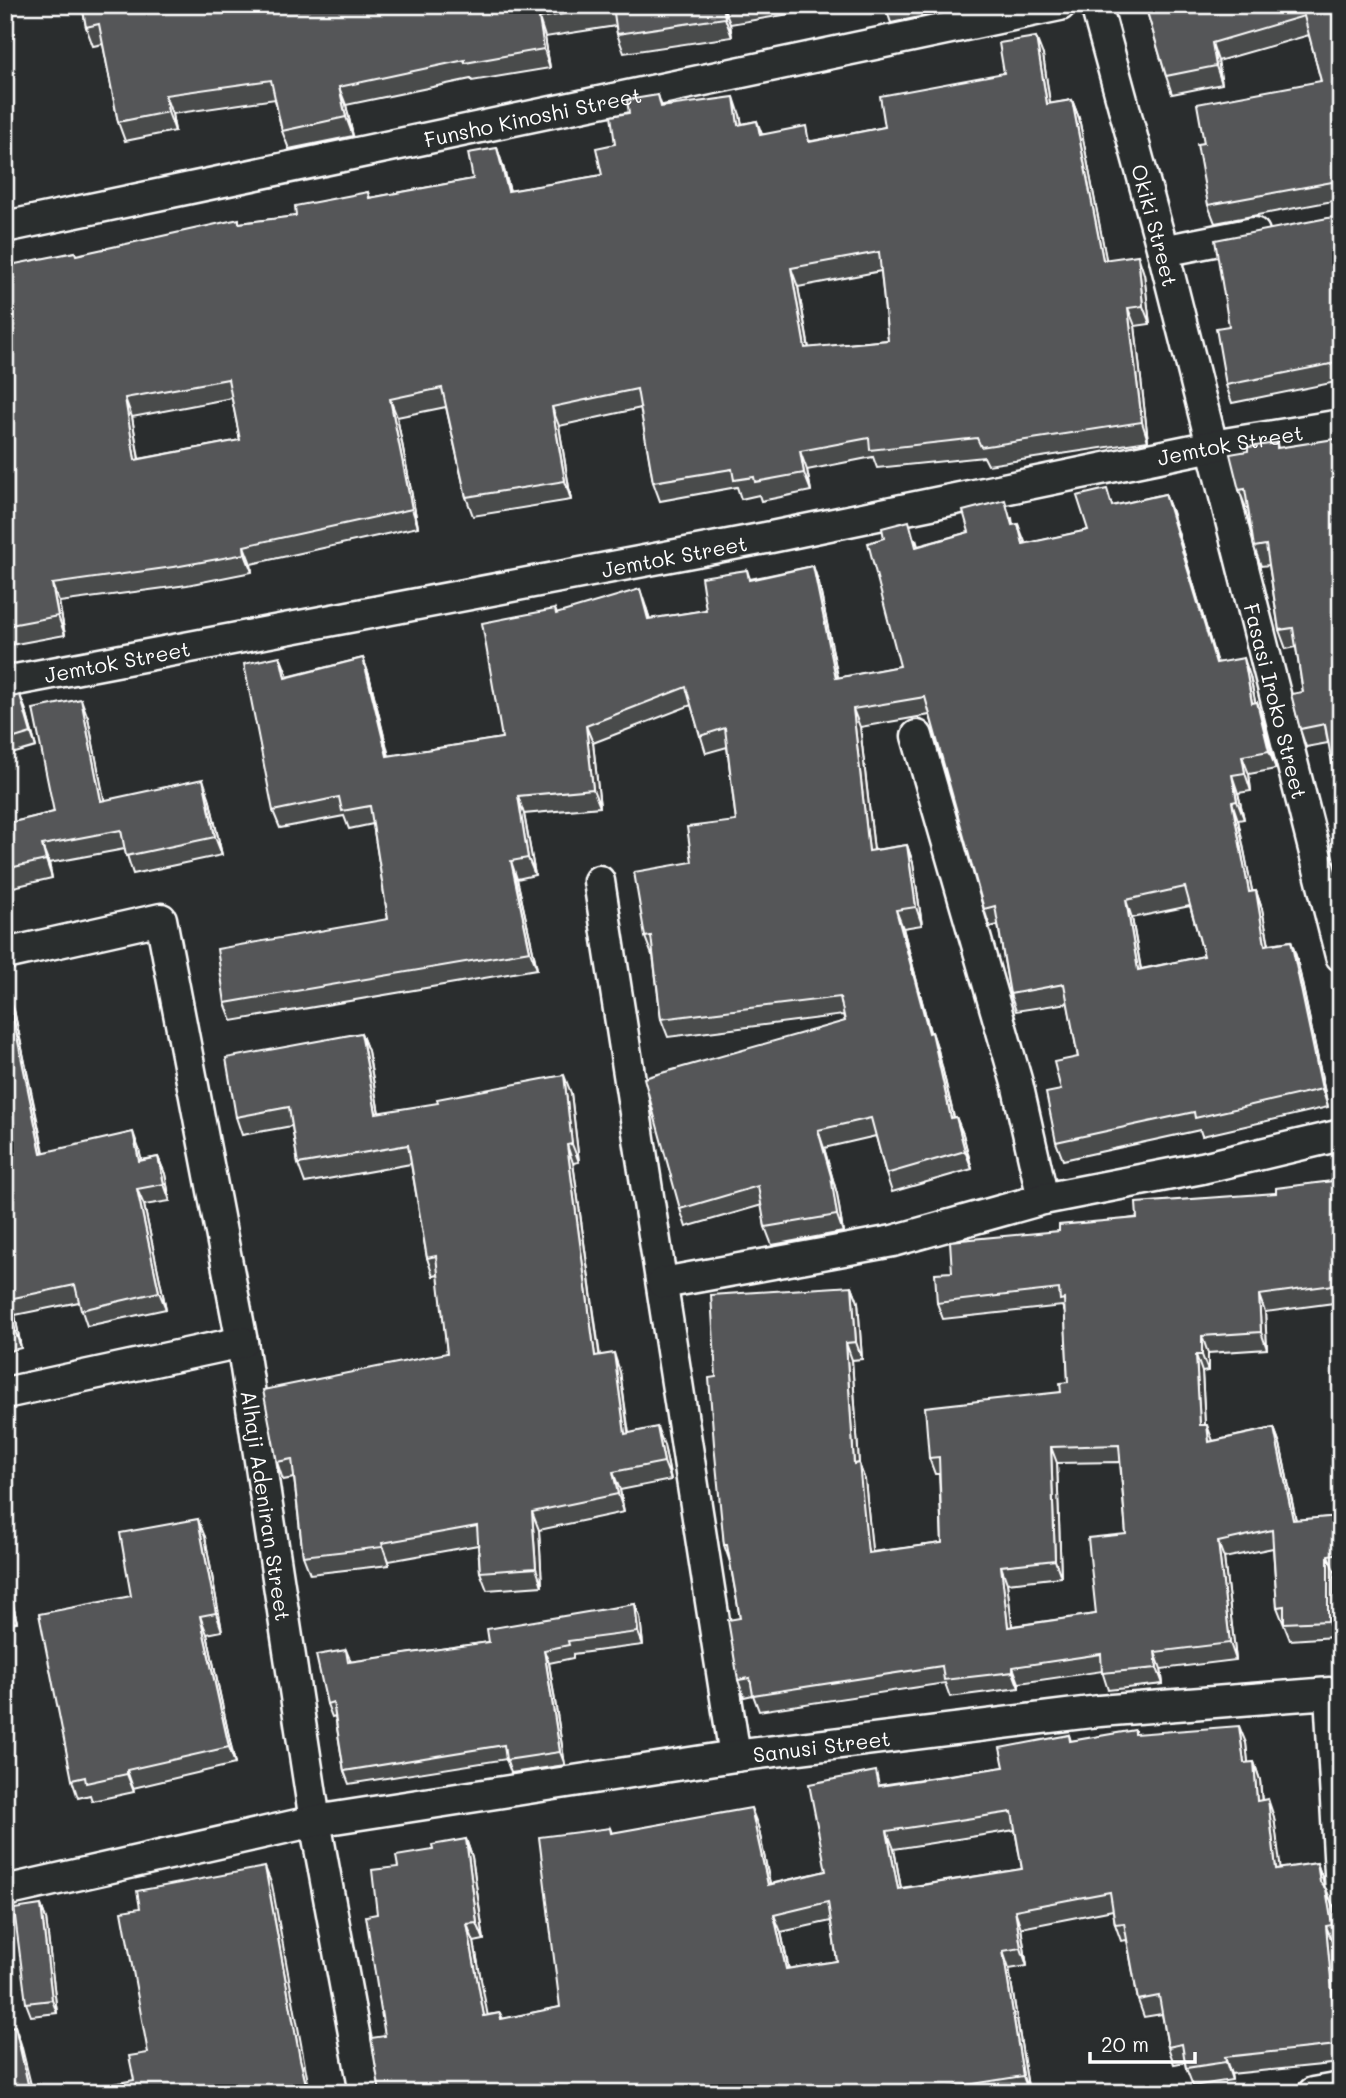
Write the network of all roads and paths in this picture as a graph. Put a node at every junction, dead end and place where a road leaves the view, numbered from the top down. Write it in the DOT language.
graph roads {
  1 [pos="1060,5"];
  2 [pos="1096,5"];
  3 [pos="5,227"];
  4 [pos="1286,227"];
  5 [pos="1163,251"];
  6 [pos="1341,425"];
  7 [pos="1212,446"];
  8 [pos="5,682"];
  9 [pos="917,736"];
  10 [pos="599,881"];
  11 [pos="5,954"];
  12 [pos="1341,957"];
  13 [pos="1341,1135"];
  14 [pos="1044,1199"];
  15 [pos="663,1283"];
  16 [pos="242,1342"];
  17 [pos="5,1393"];
  18 [pos="735,1756"];
  19 [pos="315,1821"];
  20 [pos="5,1891"];
  21 [pos="1341,1891"];
  22 [pos="1341,2088"];
  23 [pos="365,2093"];
  24 [pos="1313,2093"];
  1 -- 3 [label="street, Funsho Kinoshi Street"];
  2 -- 5 [label="street, Okiki Street"];
  4 -- 5 [label="street"];
  5 -- 7 [label="street, Okiki Street"];
  6 -- 7 [label="street, Jemtok Street"];
  7 -- 8 [label="street, Jemtok Street"];
  7 -- 12 [label="street, Fasasi Iroko Street"];
  9 -- 14 [label="street"];
  10 -- 15 [label="street"];
  11 -- 16 [label="street, Alhaji Adeniran Street"];
  13 -- 14 [label="street"];
  14 -- 15 [label="street"];
  15 -- 18 [label="street"];
  16 -- 17 [label="street"];
  16 -- 19 [label="street, Alhaji Adeniran Street"];
  18 -- 19 [label="street, Sanusi Street"];
  18 -- 21 [label="street, Sanusi Street"];
  19 -- 20 [label="street, Sanusi Street"];
  19 -- 23 [label="street, Alhaji Adeniran Street"];
  22 -- 24 [label="street"];
}
